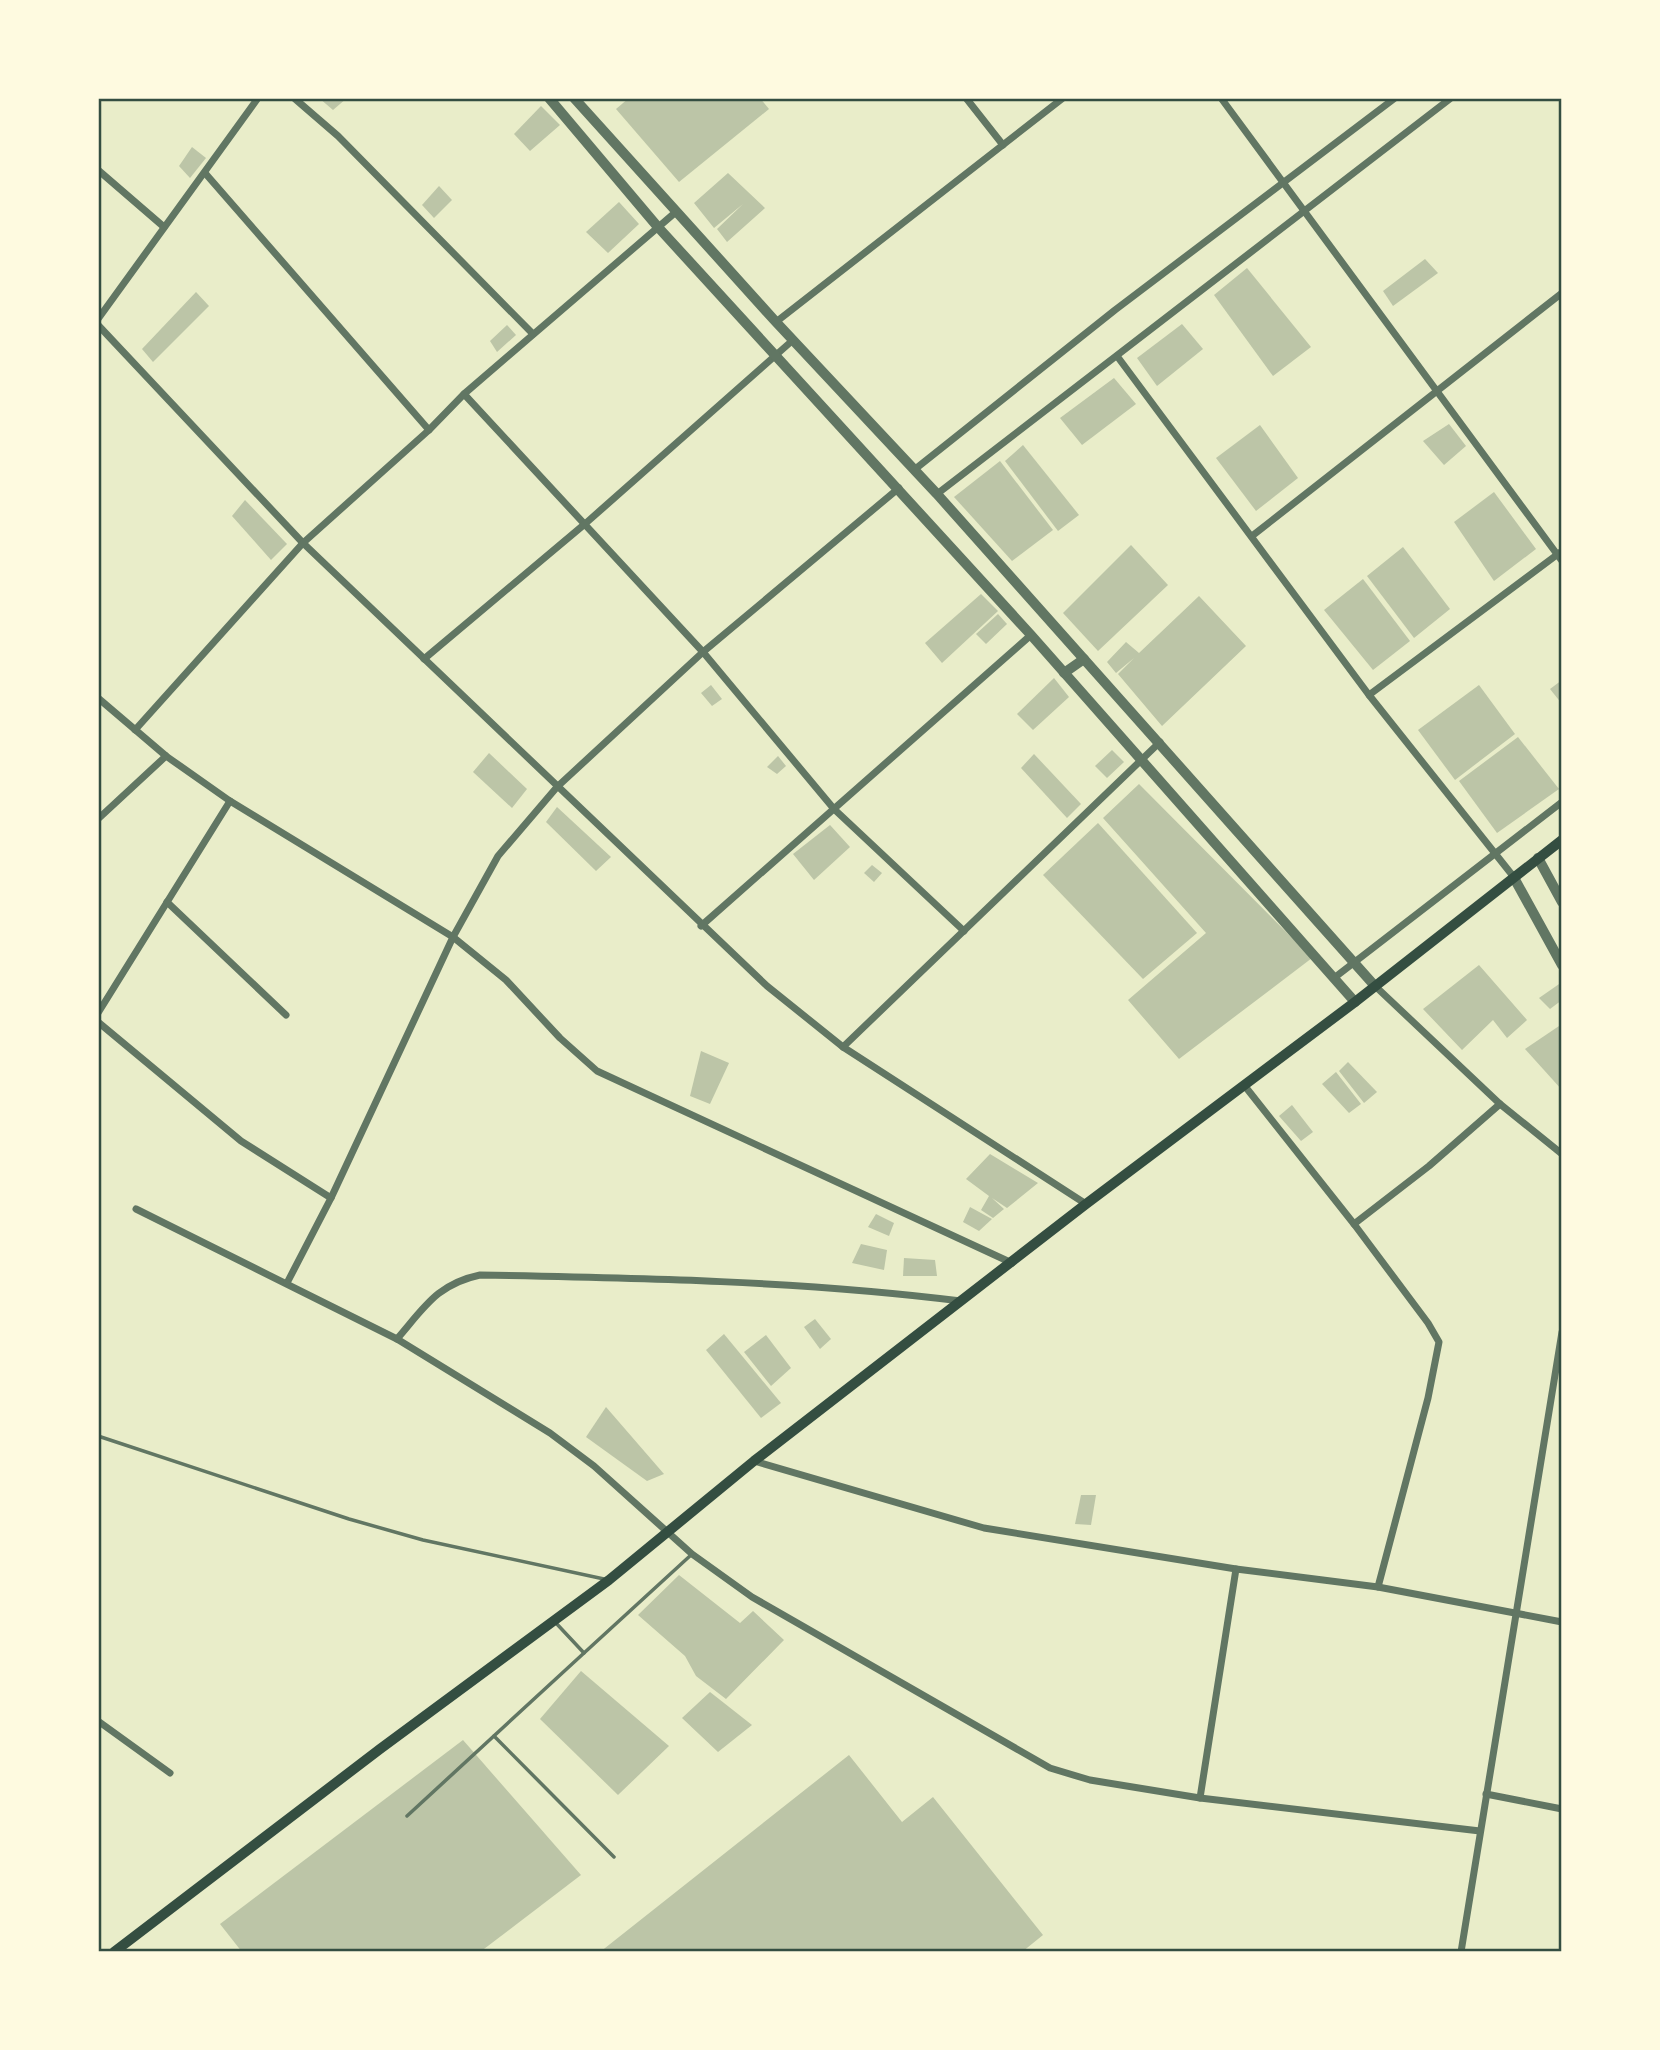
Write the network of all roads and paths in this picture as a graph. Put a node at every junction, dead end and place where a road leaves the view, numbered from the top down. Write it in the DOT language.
graph roads {
  1 [pos="258,98"];
  2 [pos="294,98"];
  3 [pos="549,98"];
  4 [pos="575,98"];
  5 [pos="966,98"];
  6 [pos="1063,98"];
  7 [pos="1221,98"];
  8 [pos="1395,98"];
  9 [pos="1451,98"];
  10 [pos="1003,145"];
  11 [pos="98,170"];
  12 [pos="205,173"];
  13 [pos="1284,184"];
  14 [pos="677,211"];
  15 [pos="1304,211"];
  16 [pos="164,226"];
  17 [pos="657,226"];
  18 [pos="1562,293"];
  19 [pos="98,319"];
  20 [pos="776,322"];
  21 [pos="98,326"];
  22 [pos="533,334"];
  23 [pos="793,340"];
  24 [pos="778,355"];
  25 [pos="1117,356"];
  26 [pos="1437,388"];
  27 [pos="464,394"];
  28 [pos="429,430"];
  29 [pos="914,470"];
  30 [pos="899,488"];
  31 [pos="937,494"];
  32 [pos="586,523"];
  33 [pos="1252,536"];
  34 [pos="303,543"];
  35 [pos="1560,555"];
  36 [pos="1031,635"];
  37 [pos="703,652"];
  38 [pos="424,659"];
  39 [pos="1084,659"];
  40 [pos="1064,673"];
  41 [pos="1369,695"];
  42 [pos="98,698"];
  43 [pos="135,730"];
  44 [pos="1160,742"];
  45 [pos="166,756"];
  46 [pos="1141,761"];
  47 [pos="557,787"];
  48 [pos="230,801"];
  49 [pos="1562,802"];
  50 [pos="834,809"];
  51 [pos="98,820"];
  52 [pos="1562,839"];
  53 [pos="1496,854"];
  54 [pos="1538,858"];
  55 [pos="1513,876"];
  56 [pos="167,902"];
  57 [pos="1562,902"];
  58 [pos="701,926"];
  59 [pos="964,931"];
  60 [pos="453,937"];
  61 [pos="1352,962"];
  62 [pos="1562,965"];
  63 [pos="1334,978"];
  64 [pos="1374,985"];
  65 [pos="1355,1002"];
  66 [pos="98,1013"];
  67 [pos="286,1016"];
  68 [pos="98,1022"];
  69 [pos="843,1047"];
  70 [pos="1244,1085"];
  71 [pos="1500,1104"];
  72 [pos="1562,1154"];
  73 [pos="331,1198"];
  74 [pos="1086,1203"];
  75 [pos="136,1209"];
  76 [pos="1354,1224"];
  77 [pos="1012,1263"];
  78 [pos="288,1283"];
  79 [pos="961,1301"];
  80 [pos="1562,1332"];
  81 [pos="397,1339"];
  82 [pos="98,1436"];
  83 [pos="754,1461"];
  84 [pos="667,1531"];
  85 [pos="692,1554"];
  86 [pos="1236,1569"];
  87 [pos="609,1580"];
  88 [pos="1378,1587"];
  89 [pos="1517,1614"];
  90 [pos="554,1620"];
  91 [pos="1562,1622"];
  92 [pos="584,1654"];
  93 [pos="98,1721"];
  94 [pos="494,1736"];
  95 [pos="170,1773"];
  96 [pos="1486,1794"];
  97 [pos="1200,1798"];
  98 [pos="1562,1809"];
  99 [pos="407,1816"];
  100 [pos="1479,1830"];
  101 [pos="614,1857"];
  102 [pos="119,1949"];
  103 [pos="1461,1952"];
  1 -- 12 [label="street"];
  2 -- 22 [label="street"];
  3 -- 17 [label="street"];
  4 -- 14 [label="street"];
  5 -- 10 [label="street"];
  6 -- 10 [label="street"];
  7 -- 13 [label="street"];
  8 -- 13 [label="street"];
  9 -- 15 [label="street"];
  10 -- 20 [label="street"];
  11 -- 16 [label="street"];
  12 -- 16 [label="street"];
  12 -- 28 [label="street"];
  13 -- 15 [label="street"];
  13 -- 29 [label="street"];
  14 -- 17 [label="street"];
  14 -- 20 [label="street"];
  15 -- 25 [label="street"];
  15 -- 26 [label="street"];
  16 -- 19 [label="street"];
  17 -- 22 [label="street"];
  17 -- 24 [label="street"];
  18 -- 26 [label="street"];
  20 -- 23 [label="street"];
  21 -- 34 [label="street"];
  22 -- 27 [label="street"];
  23 -- 24 [label="street"];
  23 -- 29 [label="street"];
  24 -- 30 [label="street"];
  24 -- 32 [label="street"];
  25 -- 31 [label="street"];
  25 -- 33 [label="street"];
  26 -- 33 [label="street"];
  26 -- 35 [label="street"];
  27 -- 28 [label="street"];
  27 -- 32 [label="street"];
  28 -- 34 [label="street"];
  29 -- 31 [label="street"];
  30 -- 36 [label="street"];
  30 -- 37 [label="street"];
  31 -- 39 [label="street"];
  32 -- 37 [label="street"];
  32 -- 38 [label="street"];
  33 -- 41 [label="street"];
  34 -- 38 [label="street"];
  34 -- 43 [label="street"];
  35 -- 41 [label="street"];
  36 -- 40 [label="street"];
  36 -- 50 [label="street"];
  37 -- 47 [label="street"];
  37 -- 50 [label="street"];
  38 -- 47 [label="street"];
  39 -- 40 [label="street"];
  39 -- 44 [label="street"];
  40 -- 46 [label="street"];
  41 -- 53 [label="street"];
  42 -- 43 [label="street"];
  43 -- 45 [label="street"];
  44 -- 46 [label="street"];
  44 -- 61 [label="street"];
  45 -- 48 [label="street"];
  45 -- 51 [label="street"];
  46 -- 59 [label="street"];
  46 -- 63 [label="street"];
  47 -- 58 [label="street"];
  47 -- 60 [label="street"];
  48 -- 56 [label="street"];
  48 -- 60 [label="street"];
  49 -- 53 [label="street"];
  50 -- 58 [label="street"];
  50 -- 59 [label="street"];
  52 -- 54 [label="main road"];
  53 -- 55 [label="street"];
  53 -- 61 [label="street"];
  54 -- 55 [label="main road"];
  54 -- 57 [label="street"];
  55 -- 62 [label="street"];
  55 -- 64 [label="main road"];
  56 -- 66 [label="street"];
  56 -- 67 [label="street"];
  58 -- 69 [label="street"];
  59 -- 69 [label="street"];
  60 -- 73 [label="street"];
  60 -- 77 [label="street"];
  61 -- 63 [label="street"];
  61 -- 64 [label="street"];
  63 -- 65 [label="street"];
  64 -- 65 [label="main road"];
  64 -- 71 [label="street"];
  65 -- 70 [label="main road"];
  68 -- 73 [label="street"];
  69 -- 74 [label="street"];
  70 -- 74 [label="main road"];
  70 -- 76 [label="street"];
  71 -- 72 [label="street"];
  71 -- 76 [label="street"];
  73 -- 78 [label="street"];
  74 -- 77 [label="main road"];
  75 -- 78 [label="street"];
  76 -- 88 [label="street"];
  77 -- 79 [label="main road"];
  78 -- 81 [label="street"];
  79 -- 81 [label="street"];
  79 -- 83 [label="main road"];
  80 -- 89 [label="street"];
  81 -- 84 [label="street"];
  82 -- 87 [label="lane"];
  83 -- 84 [label="main road"];
  83 -- 86 [label="street"];
  84 -- 85 [label="street"];
  84 -- 87 [label="main road"];
  85 -- 92 [label="lane"];
  85 -- 97 [label="street"];
  86 -- 88 [label="street"];
  86 -- 97 [label="street"];
  87 -- 90 [label="main road"];
  88 -- 89 [label="street"];
  89 -- 91 [label="street"];
  89 -- 96 [label="street"];
  90 -- 92 [label="lane"];
  90 -- 102 [label="main road"];
  92 -- 94 [label="lane"];
  93 -- 95 [label="street"];
  94 -- 99 [label="lane"];
  94 -- 101 [label="lane"];
  96 -- 98 [label="street"];
  96 -- 100 [label="street"];
  97 -- 100 [label="street"];
  100 -- 103 [label="street"];
}
